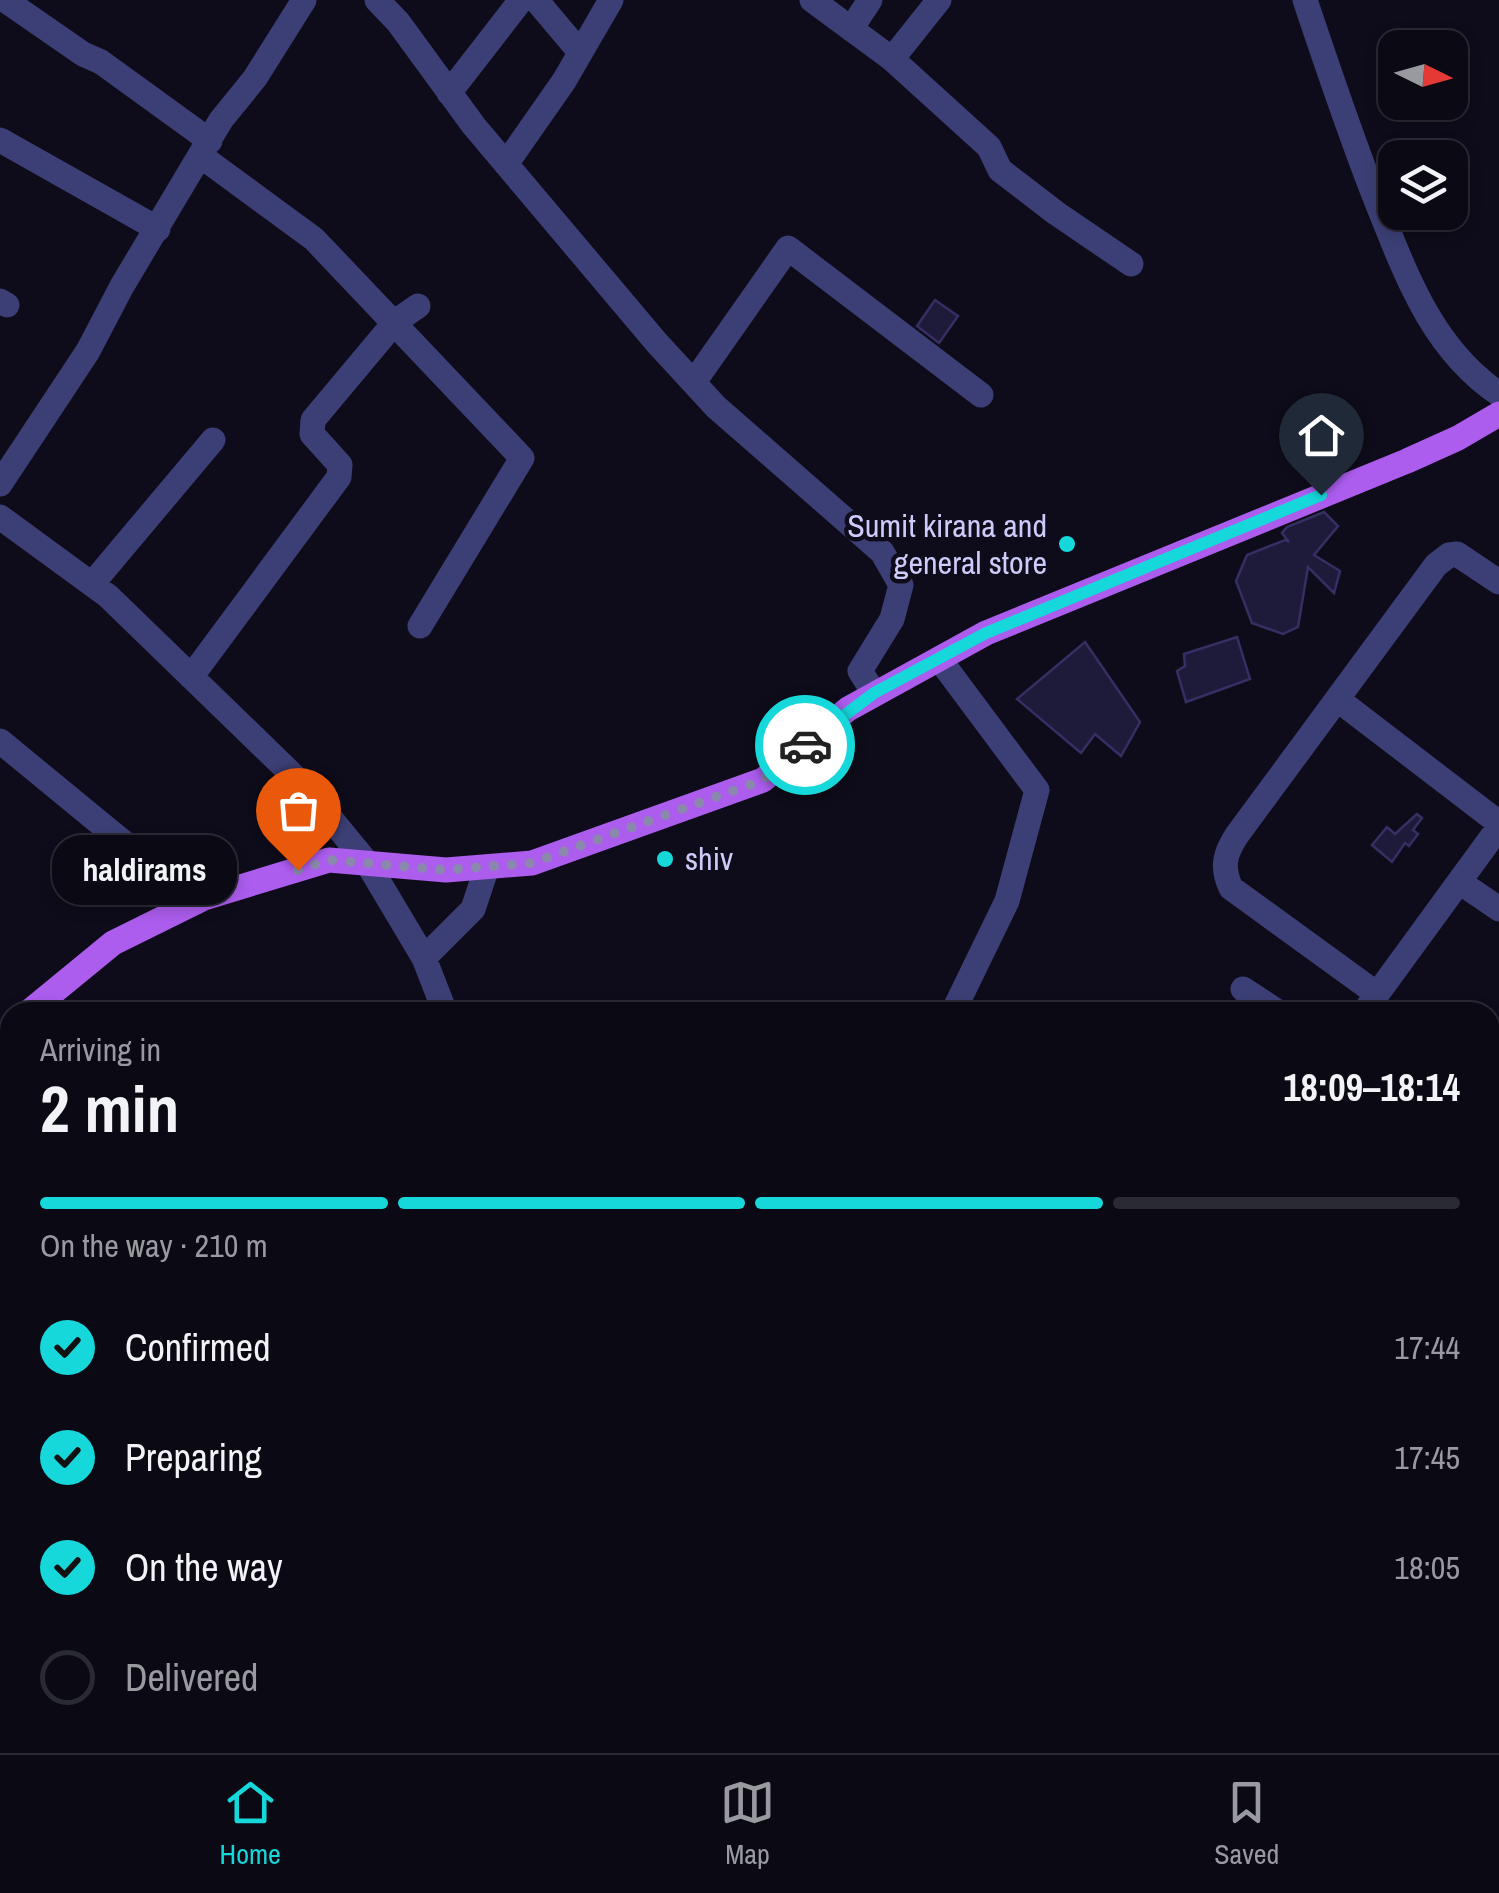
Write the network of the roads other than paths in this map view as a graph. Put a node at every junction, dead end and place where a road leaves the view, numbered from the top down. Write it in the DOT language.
graph roads {
  1 [pos="6,0"];
  2 [pos="304,0"];
  3 [pos="377,0"];
  4 [pos="520,0"];
  5 [pos="536,0"];
  6 [pos="611,0"];
  7 [pos="812,0"];
  8 [pos="870,0"];
  9 [pos="939,0"];
  10 [pos="1305,0"];
  11 [pos="851,29"];
  12 [pos="579,51"];
  13 [pos="892,60"];
  14 [pos="449,93"];
  15 [pos="0,140"];
  16 [pos="206,149"];
  17 [pos="506,164"];
  18 [pos="158,229"];
  19 [pos="1131,264"];
  20 [pos="418,306"];
  21 [pos="395,322"];
  22 [pos="694,382"];
  23 [pos="1499,394"];
  24 [pos="981,396"];
  25 [pos="1499,414"];
  26 [pos="213,440"];
  27 [pos="0,484"];
  28 [pos="0,517"];
  29 [pos="1499,582"];
  30 [pos="92,584"];
  31 [pos="420,626"];
  32 [pos="940,660"];
  33 [pos="192,677"];
  34 [pos="874,693"];
  35 [pos="1336,699"];
  36 [pos="0,742"];
  37 [pos="1499,825"];
  38 [pos="368,864"];
  39 [pos="486,867"];
  40 [pos="1461,883"];
  41 [pos="196,902"];
  42 [pos="1499,909"];
  43 [pos="424,958"];
  44 [pos="1244,989"];
  45 [pos="40,1002"];
  46 [pos="441,1002"];
  47 [pos="958,1002"];
  48 [pos="1263,1002"];
  49 [pos="1369,1002"];
  50 [pos="1371,1002"];
  1 -- 16 [label="street"];
  2 -- 16 [label="street"];
  3 -- 14 [label="street"];
  4 -- 14 [label="street"];
  5 -- 12 [label="street"];
  6 -- 12 [label="street"];
  7 -- 11 [label="street"];
  8 -- 11 [label="street"];
  9 -- 13 [label="street"];
  10 -- 23 [label="street"];
  11 -- 13 [label="street"];
  12 -- 17 [label="street"];
  13 -- 19 [label="street"];
  14 -- 17 [label="street"];
  15 -- 18 [label="street"];
  16 -- 18 [label="street"];
  16 -- 21 [label="street"];
  17 -- 22 [label="street"];
  18 -- 27 [label="street"];
  20 -- 21 [label="street"];
  21 -- 31 [label="street"];
  21 -- 33 [label="street"];
  22 -- 24 [label="street"];
  22 -- 34 [label="street"];
  25 -- 32 [label="main road"];
  26 -- 30 [label="street"];
  28 -- 30 [label="street"];
  29 -- 35 [label="street"];
  30 -- 33 [label="street"];
  32 -- 34 [label="main road"];
  32 -- 47 [label="street"];
  33 -- 38 [label="street"];
  34 -- 39 [label="main road"];
  35 -- 37 [label="street"];
  35 -- 49 [label="street"];
  36 -- 41 [label="street"];
  37 -- 40 [label="street"];
  38 -- 39 [label="main road"];
  38 -- 41 [label="main road"];
  38 -- 43 [label="street"];
  39 -- 43 [label="street"];
  40 -- 42 [label="street"];
  40 -- 50 [label="street"];
  41 -- 45 [label="main road"];
  43 -- 46 [label="street"];
  44 -- 48 [label="street"];
}
